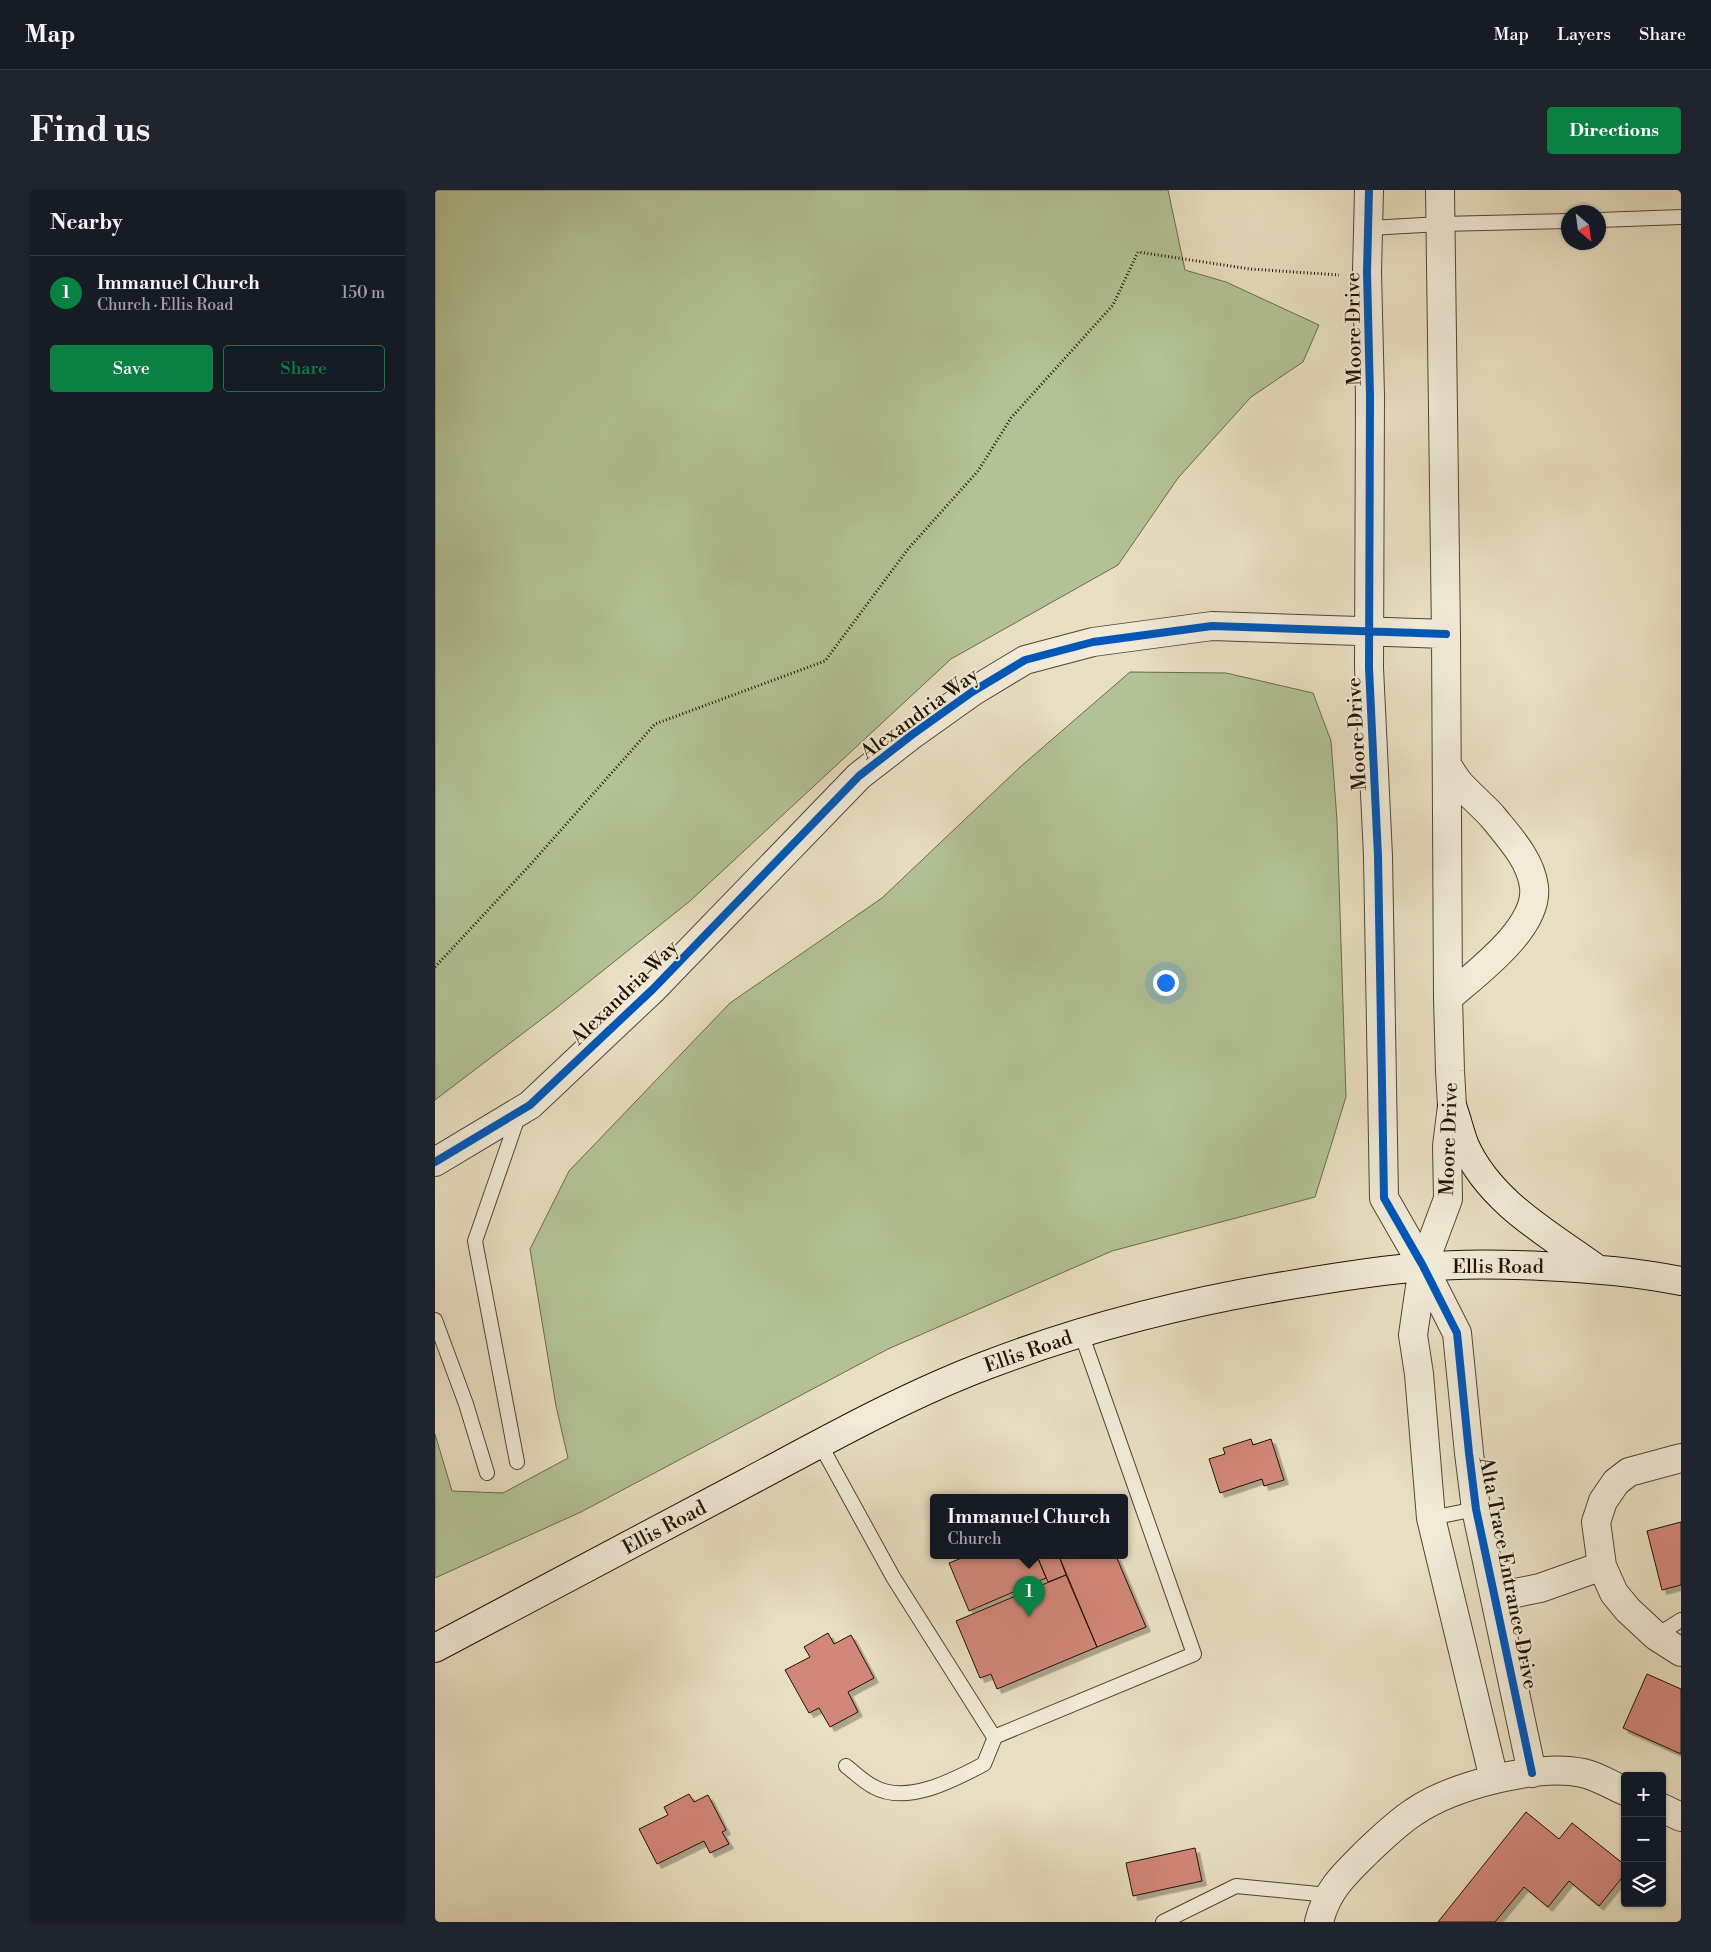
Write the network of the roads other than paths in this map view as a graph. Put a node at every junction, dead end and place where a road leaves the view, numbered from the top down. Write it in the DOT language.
graph roads {
  1 [pos="1369,190"];
  2 [pos="1440,190"];
  3 [pos="1681,217"];
  4 [pos="1606,220"];
  5 [pos="1561,221"];
  6 [pos="1441,224"];
  7 [pos="1369,228"];
  8 [pos="1369,631"];
  9 [pos="1446,634"];
  10 [pos="1447,765"];
  11 [pos="1448,998"];
  12 [pos="1453,1106"];
  13 [pos="520,1110"];
  14 [pos="435,1162"];
  15 [pos="1423,1266"];
  16 [pos="1597,1268"];
  17 [pos="1681,1281"];
  18 [pos="435,1320"];
  19 [pos="1081,1333"];
  20 [pos="820,1444"];
  21 [pos="1681,1458"];
  22 [pos="517,1462"];
  23 [pos="487,1473"];
  24 [pos="1477,1509"];
  25 [pos="1431,1518"];
  26 [pos="1602,1566"];
  27 [pos="1496,1597"];
  28 [pos="1681,1620"];
  29 [pos="1656,1636"];
  30 [pos="435,1648"];
  31 [pos="1681,1652"];
  32 [pos="995,1737"];
  33 [pos="846,1766"];
  34 [pos="1532,1773"];
  35 [pos="1494,1779"];
  36 [pos="1621,1789"];
  37 [pos="1666,1810"];
  38 [pos="1681,1817"];
  39 [pos="1328,1895"];
  40 [pos="1163,1922"];
  41 [pos="1319,1922"];
  1 -- 7 [label="street, Moore Drive"];
  2 -- 6 [label="street, Moore Drive"];
  3 -- 4 [label="lane"];
  5 -- 6 [label="lane"];
  6 -- 7 [label="lane"];
  6 -- 9 [label="street, Moore Drive"];
  7 -- 8 [label="street, Moore Drive"];
  8 -- 9 [label="street, Alexandria Way"];
  8 -- 13 [label="street, Alexandria Way"];
  8 -- 15 [label="street, Moore Drive"];
  9 -- 10 [label="street, Moore Drive"];
  10 -- 11 [label="street, Moore Drive"];
  10 -- 11 [label="street"];
  11 -- 12 [label="street, Moore Drive"];
  12 -- 15 [label="street, Moore Drive"];
  12 -- 16 [label="street"];
  13 -- 14 [label="street, Alexandria Way"];
  13 -- 22 [label="lane"];
  15 -- 16 [label="street, Ellis Road"];
  15 -- 19 [label="street, Ellis Road"];
  15 -- 24 [label="street, Alta Trace Entrance Drive"];
  15 -- 25 [label="street"];
  16 -- 17 [label="street, Ellis Road"];
  18 -- 23 [label="lane"];
  19 -- 20 [label="street, Ellis Road"];
  19 -- 32 [label="lane"];
  20 -- 30 [label="street, Ellis Road"];
  20 -- 32 [label="lane"];
  21 -- 26 [label="street"];
  24 -- 25 [label="lane"];
  24 -- 27 [label="street, Alta Trace Entrance Drive"];
  25 -- 35 [label="street"];
  26 -- 27 [label="street"];
  26 -- 29 [label="street"];
  27 -- 34 [label="street, Alta Trace Entrance Drive"];
  28 -- 29 [label="lane"];
  29 -- 31 [label="street"];
  32 -- 33 [label="lane"];
  34 -- 35 [label="street"];
  34 -- 36 [label="street"];
  35 -- 39 [label="street"];
  37 -- 38 [label="street"];
  39 -- 40 [label="lane"];
  39 -- 41 [label="street"];
}
